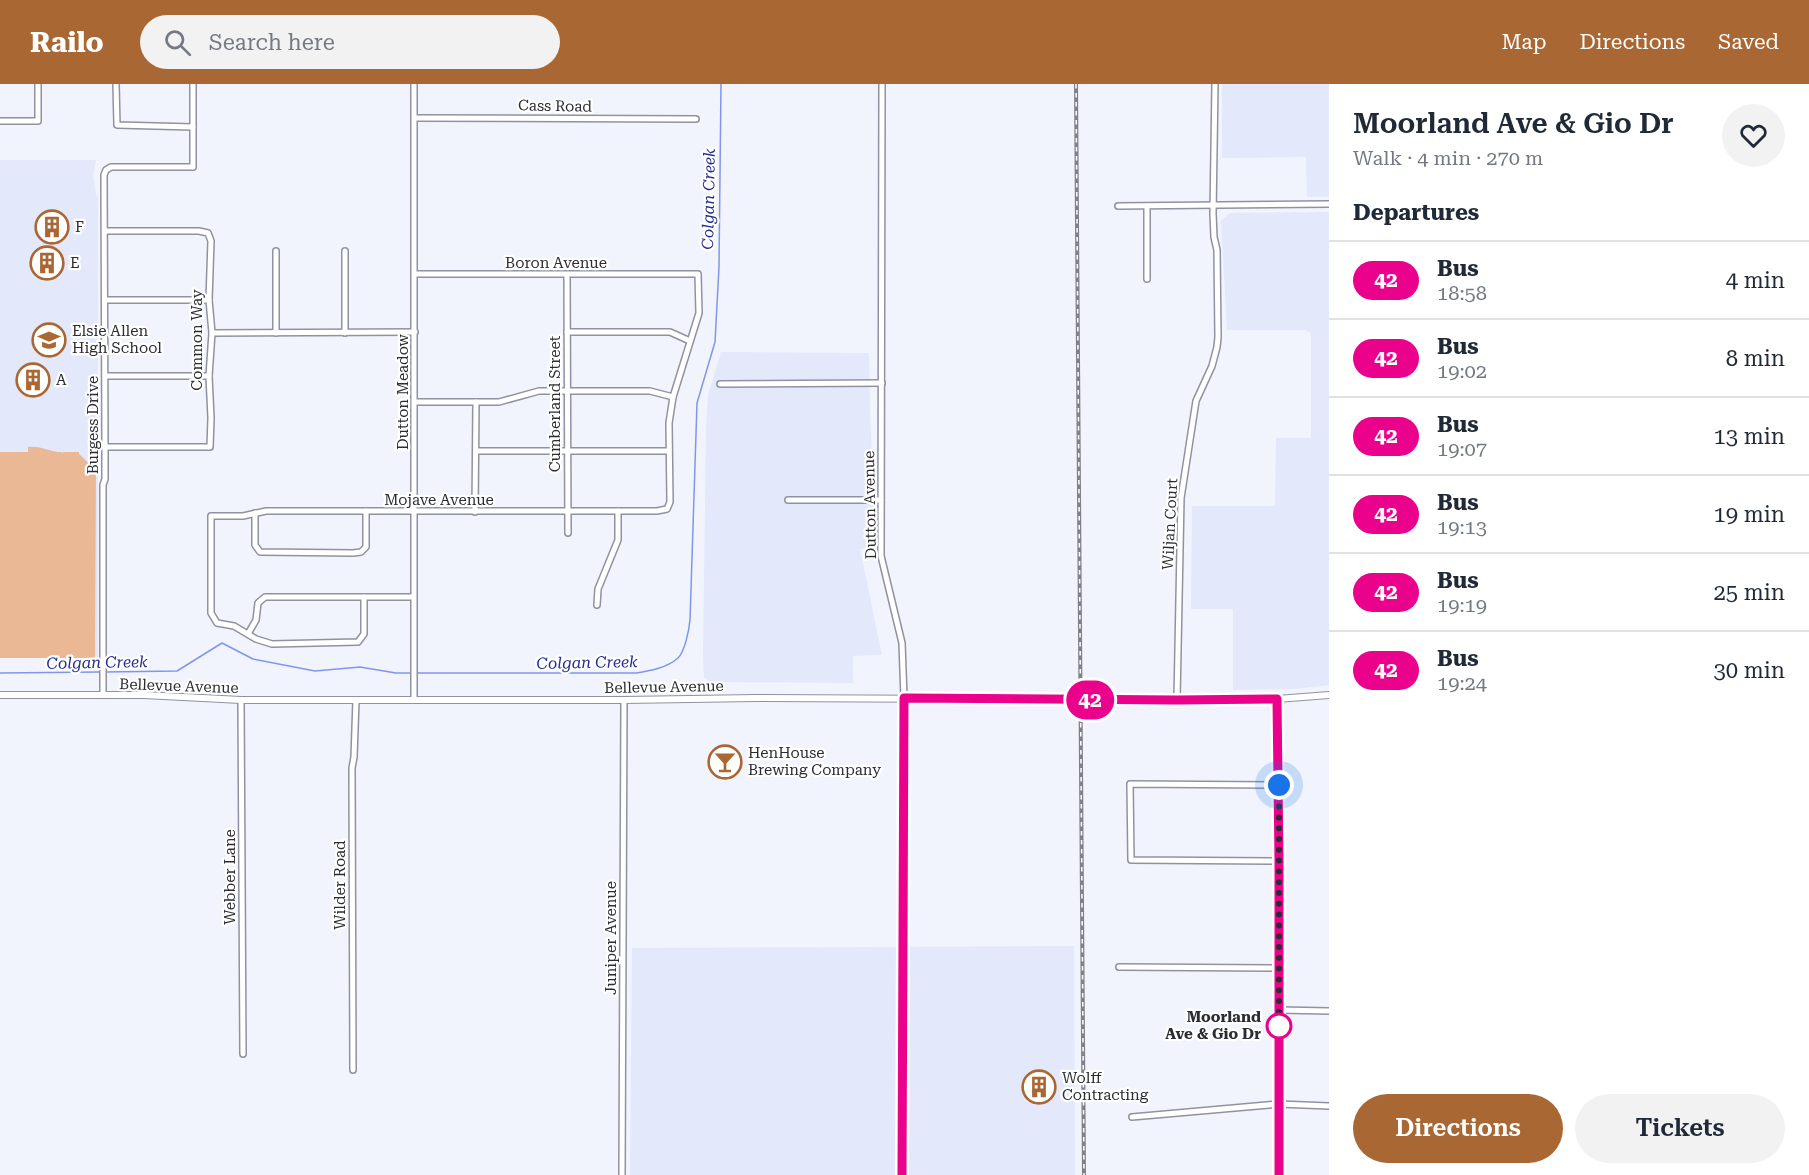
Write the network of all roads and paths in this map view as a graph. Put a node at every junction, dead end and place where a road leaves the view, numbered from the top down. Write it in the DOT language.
graph roads {
  1 [pos="38,84"];
  2 [pos="116,84"];
  3 [pos="193,84"];
  4 [pos="414,84"];
  5 [pos="882,84"];
  6 [pos="1215,84"];
  7 [pos="415,118"];
  8 [pos="696,119"];
  9 [pos="0,121"];
  10 [pos="193,127"];
  11 [pos="1329,204"];
  12 [pos="1118,206"];
  13 [pos="1147,206"];
  14 [pos="1214,206"];
  15 [pos="105,231"];
  16 [pos="276,251"];
  17 [pos="345,251"];
  18 [pos="415,274"];
  19 [pos="567,275"];
  20 [pos="1147,279"];
  21 [pos="105,300"];
  22 [pos="209,300"];
  23 [pos="415,332"];
  24 [pos="567,332"];
  25 [pos="212,333"];
  26 [pos="276,333"];
  27 [pos="345,333"];
  28 [pos="690,341"];
  29 [pos="105,376"];
  30 [pos="209,376"];
  31 [pos="882,383"];
  32 [pos="720,384"];
  33 [pos="567,392"];
  34 [pos="673,397"];
  35 [pos="415,402"];
  36 [pos="476,402"];
  37 [pos="105,447"];
  38 [pos="476,451"];
  39 [pos="568,451"];
  40 [pos="668,451"];
  41 [pos="788,500"];
  42 [pos="881,500"];
  43 [pos="568,510"];
  44 [pos="366,511"];
  45 [pos="415,511"];
  46 [pos="618,511"];
  47 [pos="475,512"];
  48 [pos="255,513"];
  49 [pos="568,533"];
  50 [pos="364,597"];
  51 [pos="413,597"];
  52 [pos="597,605"];
  53 [pos="248,634"];
  54 [pos="0,695"];
  55 [pos="103,695"];
  56 [pos="1329,695"];
  57 [pos="904,698"];
  58 [pos="1277,699"];
  59 [pos="241,700"];
  60 [pos="356,700"];
  61 [pos="414,700"];
  62 [pos="624,700"];
  63 [pos="1177,700"];
  64 [pos="1279,785"];
  65 [pos="1279,861"];
  66 [pos="1119,967"];
  67 [pos="1279,968"];
  68 [pos="1279,1010"];
  69 [pos="1329,1011"];
  70 [pos="243,1054"];
  71 [pos="353,1070"];
  72 [pos="1279,1104"];
  73 [pos="1329,1106"];
  74 [pos="1132,1117"];
  75 [pos="622,1175"];
  76 [pos="902,1175"];
  77 [pos="1279,1175"];
  1 -- 9 [label="street"];
  2 -- 10 [label="street"];
  3 -- 10 [label="street"];
  4 -- 7 [label="street, Dutton Meadow"];
  5 -- 31 [label="street, Dutton Avenue"];
  6 -- 14 [label="street, Wiljan Court"];
  7 -- 8 [label="street, Cass Road"];
  7 -- 18 [label="street, Dutton Meadow"];
  10 -- 15 [label="street, Burgess Drive"];
  11 -- 14 [label="street"];
  12 -- 13 [label="street"];
  13 -- 14 [label="street"];
  13 -- 20 [label="street"];
  14 -- 63 [label="street, Wiljan Court"];
  15 -- 21 [label="street, Burgess Drive"];
  15 -- 22 [label="street, Common Way"];
  16 -- 26 [label="street"];
  17 -- 27 [label="street"];
  18 -- 19 [label="street, Boron Avenue"];
  18 -- 23 [label="street, Dutton Meadow"];
  19 -- 24 [label="street, Cumberland Street"];
  19 -- 28 [label="street, Boron Avenue"];
  21 -- 22 [label="street"];
  21 -- 29 [label="street, Burgess Drive"];
  22 -- 25 [label="street, Common Way"];
  23 -- 27 [label="street"];
  23 -- 35 [label="street, Dutton Meadow"];
  24 -- 28 [label="street"];
  24 -- 33 [label="street, Cumberland Street"];
  25 -- 26 [label="street"];
  25 -- 30 [label="street, Common Way"];
  26 -- 27 [label="street"];
  28 -- 34 [label="street"];
  29 -- 30 [label="street"];
  29 -- 37 [label="street, Burgess Drive"];
  30 -- 37 [label="street, Common Way"];
  31 -- 32 [label="street"];
  31 -- 42 [label="street, Dutton Avenue"];
  33 -- 34 [label="street"];
  33 -- 36 [label="street"];
  33 -- 39 [label="street, Cumberland Street"];
  34 -- 40 [label="street"];
  35 -- 36 [label="street"];
  35 -- 45 [label="street, Dutton Meadow"];
  36 -- 38 [label="street"];
  37 -- 55 [label="street, Burgess Drive"];
  38 -- 39 [label="street"];
  38 -- 47 [label="street"];
  39 -- 40 [label="street"];
  39 -- 43 [label="street, Cumberland Street"];
  40 -- 46 [label="street, Mojave Avenue"];
  41 -- 42 [label="street"];
  42 -- 57 [label="street, Dutton Avenue"];
  43 -- 46 [label="street, Mojave Avenue"];
  43 -- 47 [label="street, Mojave Avenue"];
  43 -- 49 [label="street, Cumberland Street"];
  44 -- 45 [label="street, Mojave Avenue"];
  44 -- 48 [label="street, Mojave Avenue"];
  44 -- 48 [label="street"];
  45 -- 47 [label="street, Mojave Avenue"];
  45 -- 51 [label="street, Dutton Meadow"];
  46 -- 52 [label="street"];
  48 -- 53 [label="street, Mojave Avenue"];
  50 -- 51 [label="street"];
  50 -- 53 [label="street"];
  50 -- 53 [label="street"];
  51 -- 61 [label="street, Dutton Meadow"];
  54 -- 55 [label="street, Bellevue Avenue"];
  55 -- 59 [label="street, Bellevue Avenue"];
  56 -- 58 [label="street, Bellevue Avenue"];
  57 -- 62 [label="street, Bellevue Avenue"];
  57 -- 63 [label="street, Bellevue Avenue"];
  57 -- 76 [label="street, Dutton Avenue"];
  58 -- 63 [label="street, Bellevue Avenue"];
  58 -- 64 [label="street"];
  59 -- 60 [label="street, Bellevue Avenue"];
  59 -- 70 [label="street, Webber Lane"];
  60 -- 61 [label="street, Bellevue Avenue"];
  60 -- 71 [label="street, Wilder Road"];
  61 -- 62 [label="street, Bellevue Avenue"];
  62 -- 75 [label="street, Juniper Avenue"];
  64 -- 65 [label="street"];
  64 -- 65 [label="street"];
  65 -- 67 [label="street"];
  66 -- 67 [label="street"];
  67 -- 68 [label="street"];
  68 -- 69 [label="street"];
  68 -- 72 [label="street"];
  72 -- 73 [label="street"];
  72 -- 74 [label="street"];
  72 -- 77 [label="street"];
}
